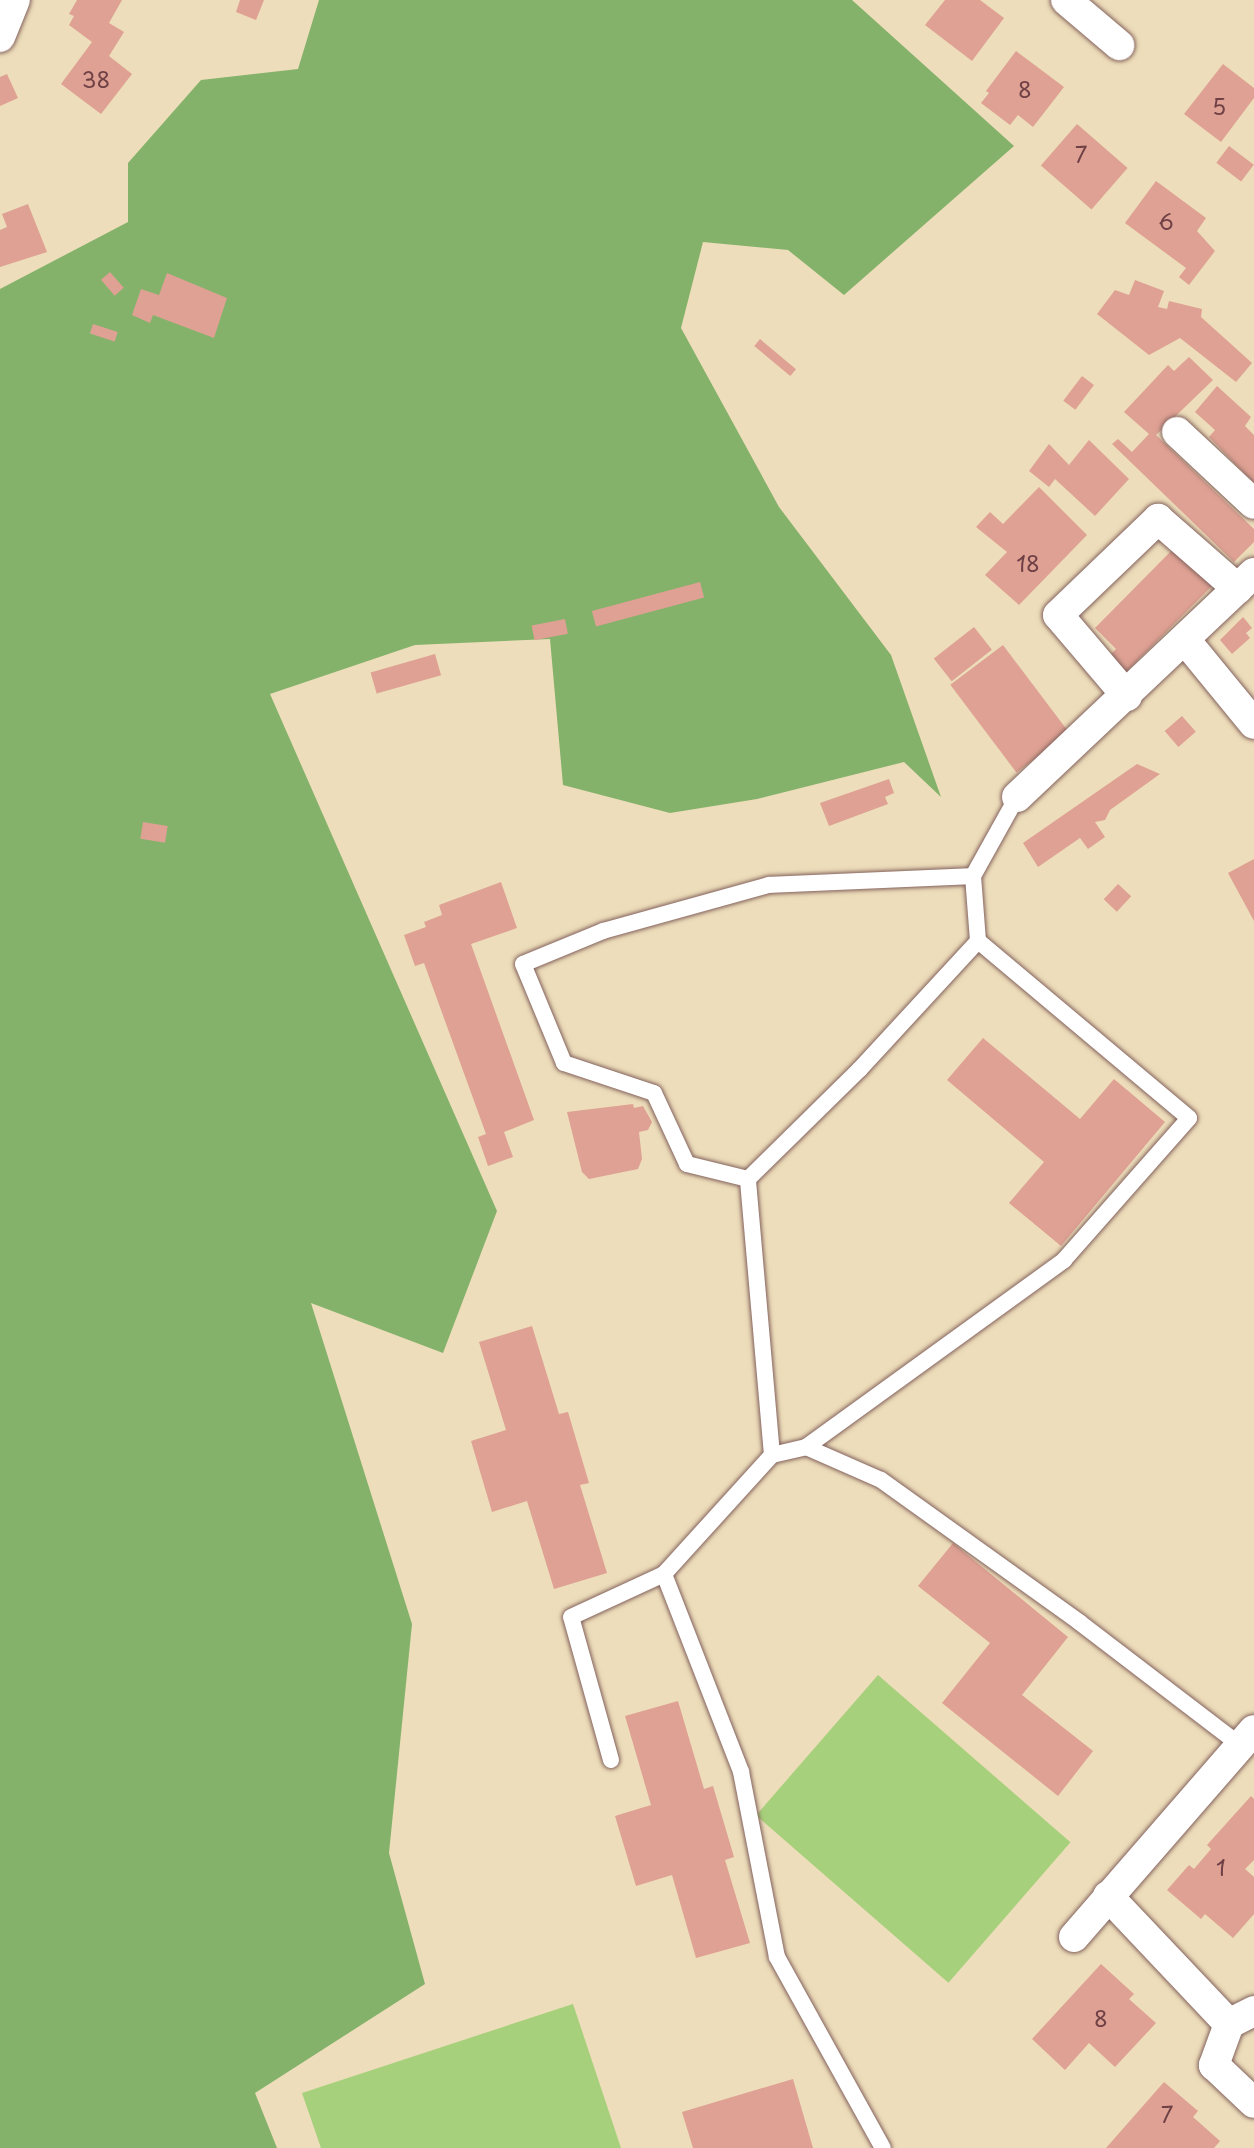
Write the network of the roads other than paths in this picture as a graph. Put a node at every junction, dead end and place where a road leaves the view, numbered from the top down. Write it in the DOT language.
graph roads {
  1 [pos="15,0"];
  2 [pos="1066,0"];
  3 [pos="0,37"];
  4 [pos="1119,45"];
  5 [pos="1177,432"];
  6 [pos="1254,504"];
  7 [pos="1246,581"];
  8 [pos="1186,641"];
  9 [pos="1127,696"];
  10 [pos="1254,724"];
  11 [pos="1017,797"];
  12 [pos="973,876"];
  13 [pos="978,941"];
  14 [pos="748,1179"];
  15 [pos="806,1447"];
  16 [pos="772,1455"];
  17 [pos="664,1574"];
  18 [pos="1247,1738"];
  19 [pos="611,1760"];
  20 [pos="1108,1896"];
  21 [pos="1074,1937"];
  22 [pos="1241,2017"];
  23 [pos="1254,2103"];
  24 [pos="883,2148"];
  1 -- 3 [label="street"];
  2 -- 4 [label="street"];
  5 -- 6 [label="street"];
  7 -- 8 [label="street"];
  7 -- 9 [label="street"];
  8 -- 9 [label="street"];
  8 -- 10 [label="street"];
  9 -- 11 [label="street"];
  11 -- 12 [label="lane"];
  12 -- 13 [label="lane"];
  12 -- 14 [label="lane"];
  13 -- 14 [label="lane"];
  13 -- 15 [label="lane"];
  14 -- 16 [label="lane"];
  15 -- 16 [label="lane"];
  15 -- 18 [label="lane"];
  16 -- 17 [label="lane"];
  17 -- 19 [label="lane"];
  17 -- 24 [label="lane"];
  18 -- 20 [label="street"];
  20 -- 21 [label="street"];
  20 -- 22 [label="street"];
  22 -- 23 [label="street"];
}
